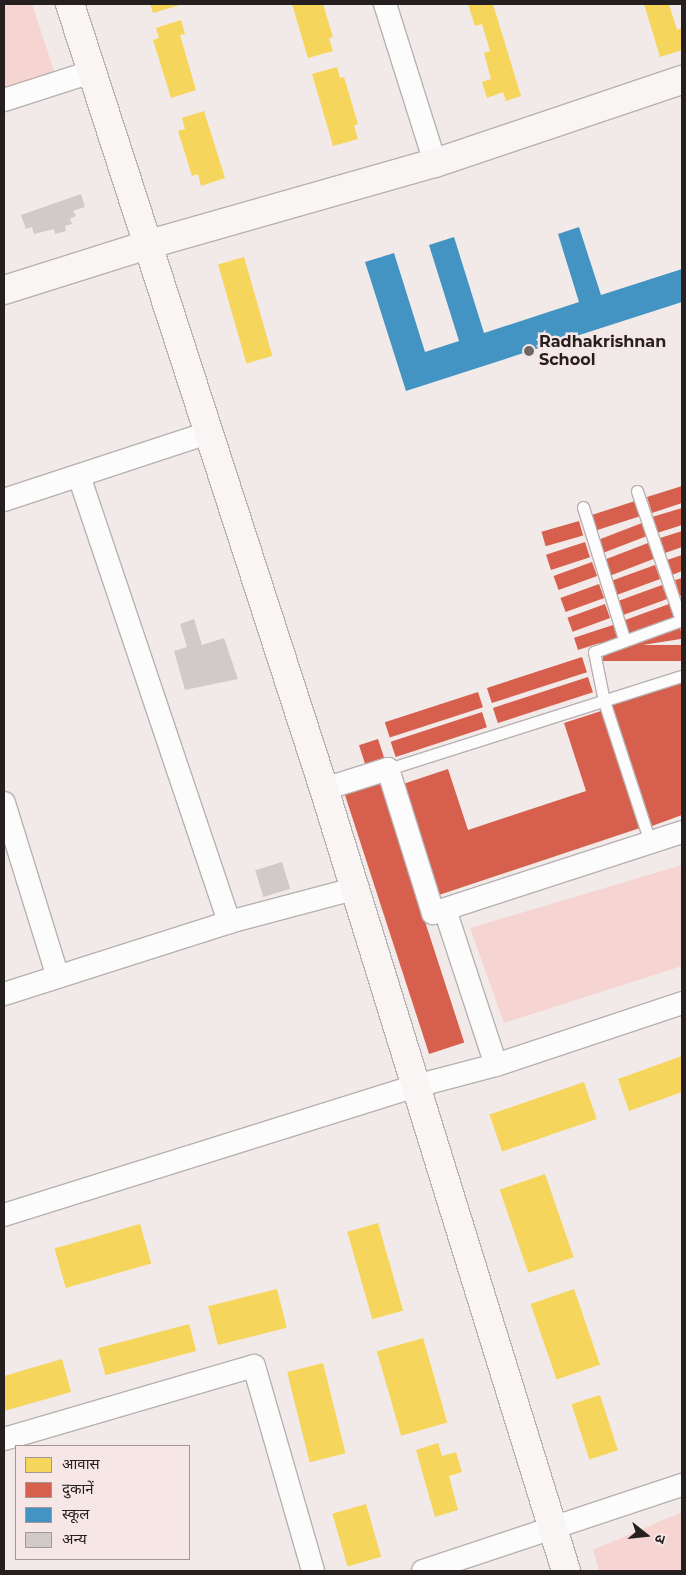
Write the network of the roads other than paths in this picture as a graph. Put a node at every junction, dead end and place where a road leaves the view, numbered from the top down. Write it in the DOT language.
graph roads {
  1 [pos="70,4"];
  2 [pos="385,4"];
  3 [pos="91,72"];
  4 [pos="682,80"];
  5 [pos="4,100"];
  6 [pos="434,163"];
  7 [pos="150,244"];
  8 [pos="4,290"];
  9 [pos="208,433"];
  10 [pos="79,476"];
  11 [pos="637,491"];
  12 [pos="4,500"];
  13 [pos="583,508"];
  14 [pos="682,620"];
  15 [pos="624,640"];
  16 [pos="682,676"];
  17 [pos="604,702"];
  18 [pos="388,769"];
  19 [pos="324,789"];
  20 [pos="4,803"];
  21 [pos="682,832"];
  22 [pos="650,842"];
  23 [pos="354,889"];
  24 [pos="446,910"];
  25 [pos="229,922"];
  26 [pos="58,977"];
  27 [pos="4,994"];
  28 [pos="682,1003"];
  29 [pos="496,1065"];
  30 [pos="416,1086"];
  31 [pos="4,1215"];
  32 [pos="4,1438"];
  33 [pos="682,1485"];
  34 [pos="554,1526"];
  35 [pos="313,1571"];
  36 [pos="423,1571"];
  37 [pos="566,1571"];
  1 -- 3 [label="main road"];
  2 -- 6 [label="street"];
  3 -- 5 [label="street"];
  3 -- 7 [label="main road"];
  4 -- 6 [label="main road"];
  6 -- 7 [label="main road"];
  7 -- 8 [label="main road"];
  7 -- 9 [label="main road"];
  9 -- 10 [label="street"];
  9 -- 19 [label="main road"];
  10 -- 12 [label="street"];
  10 -- 25 [label="street"];
  11 -- 14 [label="lane"];
  13 -- 15 [label="lane"];
  14 -- 15 [label="lane"];
  15 -- 17 [label="lane"];
  16 -- 17 [label="lane"];
  17 -- 18 [label="lane"];
  17 -- 22 [label="lane"];
  18 -- 19 [label="street"];
  18 -- 24 [label="street"];
  19 -- 23 [label="main road"];
  20 -- 26 [label="street"];
  21 -- 22 [label="street"];
  22 -- 24 [label="street"];
  23 -- 25 [label="street"];
  23 -- 30 [label="main road"];
  24 -- 29 [label="street"];
  25 -- 26 [label="street"];
  26 -- 27 [label="street"];
  28 -- 29 [label="street"];
  29 -- 30 [label="street"];
  30 -- 31 [label="street"];
  30 -- 34 [label="main road"];
  32 -- 35 [label="street"];
  33 -- 34 [label="street"];
  34 -- 36 [label="street"];
  34 -- 37 [label="main road"];
}
